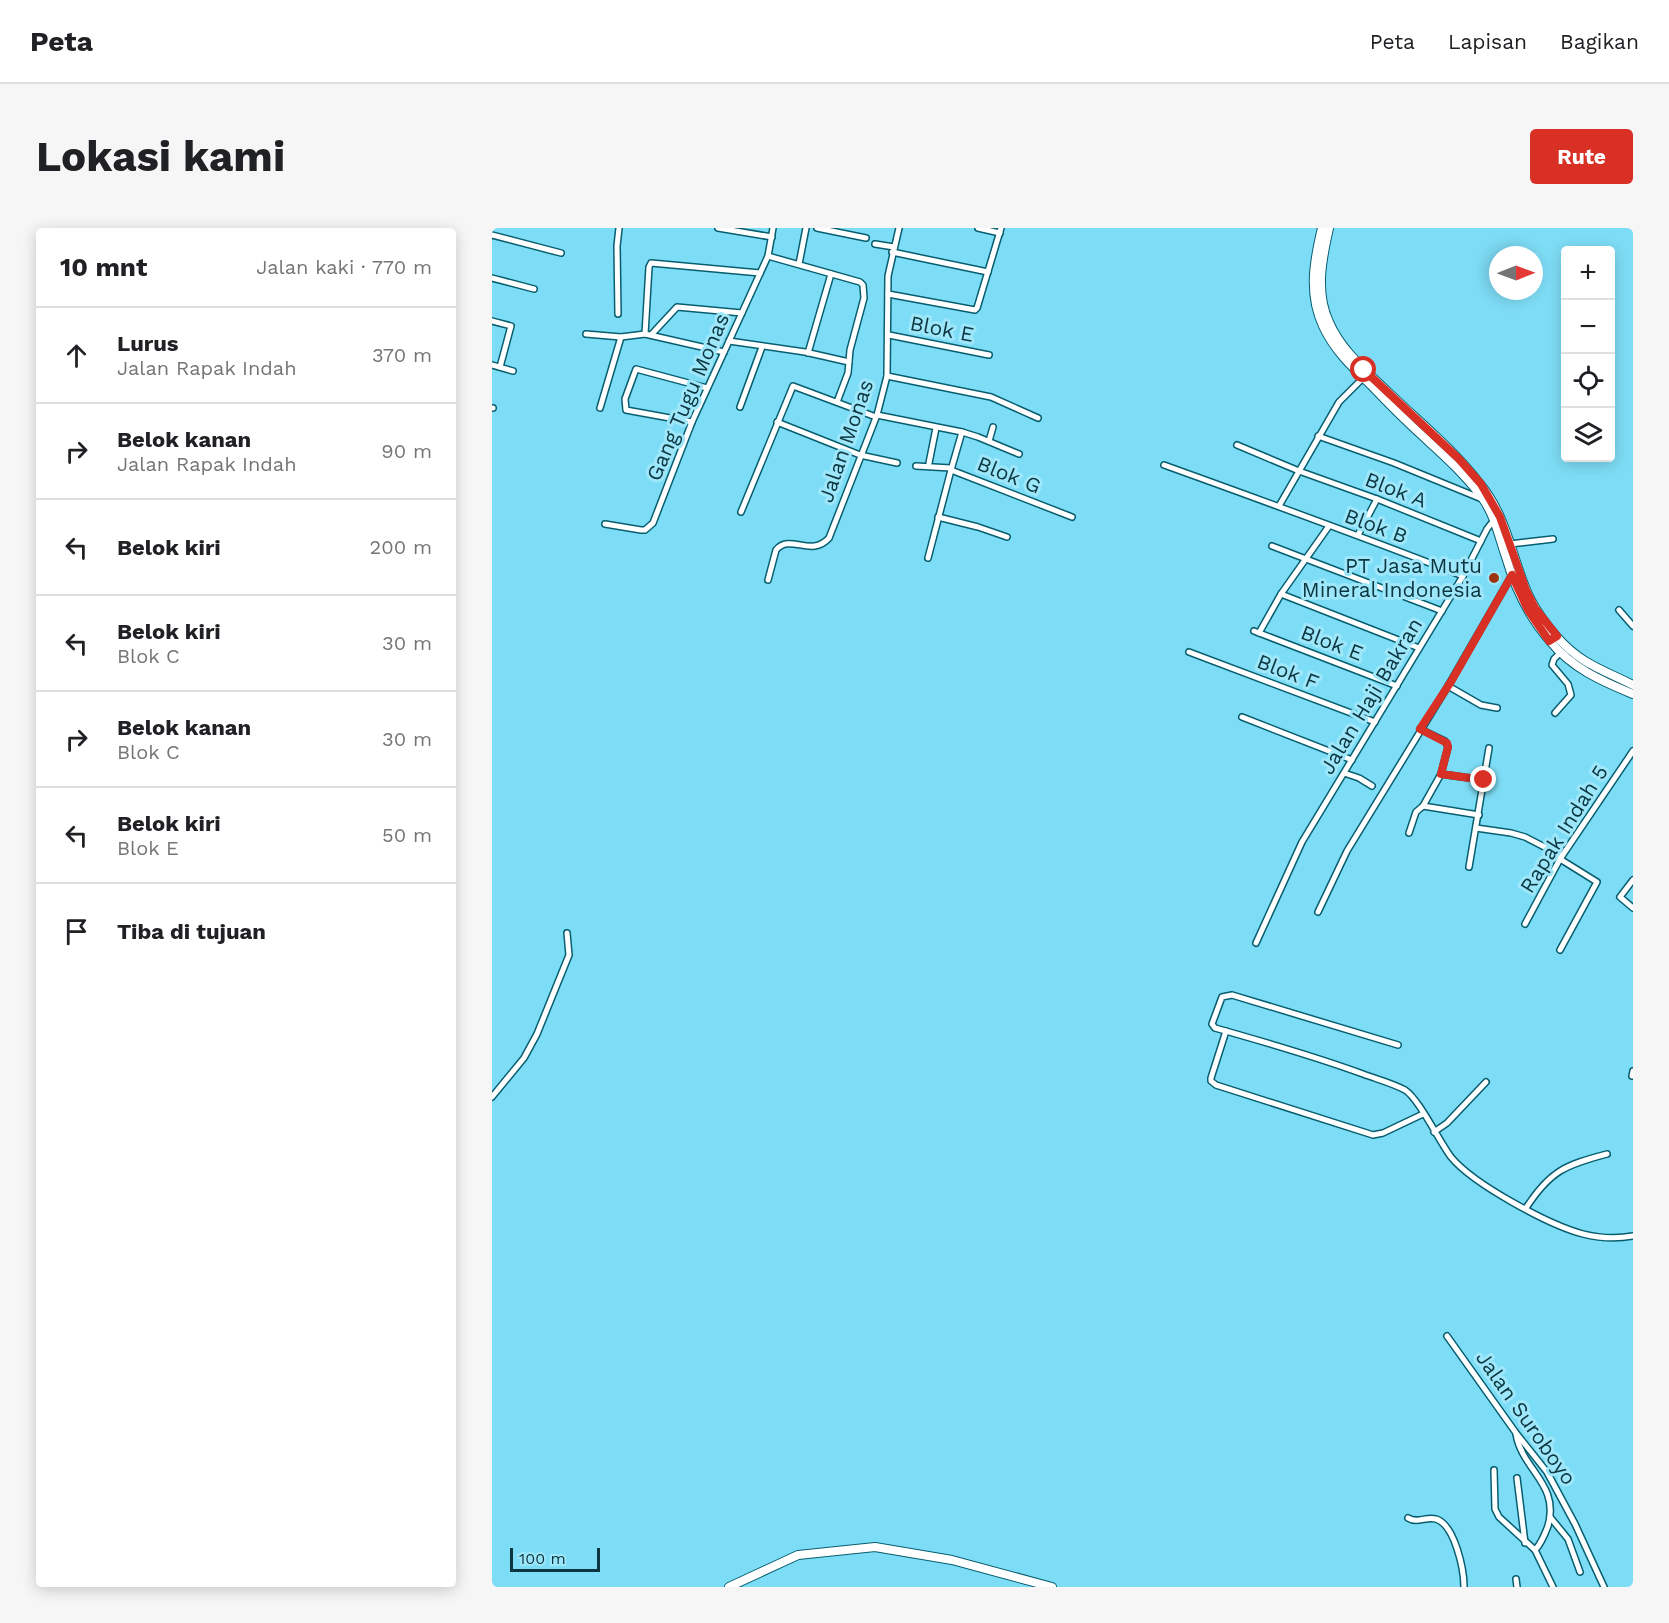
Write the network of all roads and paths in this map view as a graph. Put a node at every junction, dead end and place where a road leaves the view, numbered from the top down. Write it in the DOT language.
graph roads {
  1 [pos="619,228"];
  2 [pos="718,228"];
  3 [pos="773,228"];
  4 [pos="806,228"];
  5 [pos="817,228"];
  6 [pos="899,228"];
  7 [pos="978,228"];
  8 [pos="1322,228"];
  9 [pos="1329,228"];
  10 [pos="1001,230"];
  11 [pos="844,231"];
  12 [pos="492,235"];
  13 [pos="772,237"];
  14 [pos="866,238"];
  15 [pos="875,244"];
  16 [pos="893,250"];
  17 [pos="561,253"];
  18 [pos="768,256"];
  19 [pos="799,264"];
  20 [pos="988,272"];
  21 [pos="760,273"];
  22 [pos="831,274"];
  23 [pos="492,278"];
  24 [pos="534,289"];
  25 [pos="888,294"];
  26 [pos="618,314"];
  27 [pos="742,314"];
  28 [pos="492,321"];
  29 [pos="586,334"];
  30 [pos="648,335"];
  31 [pos="889,335"];
  32 [pos="621,337"];
  33 [pos="729,341"];
  34 [pos="762,347"];
  35 [pos="724,352"];
  36 [pos="808,353"];
  37 [pos="989,355"];
  38 [pos="849,362"];
  39 [pos="492,365"];
  40 [pos="500,367"];
  41 [pos="513,371"];
  42 [pos="887,376"];
  43 [pos="1363,378"];
  44 [pos="707,388"];
  45 [pos="837,402"];
  46 [pos="740,407"];
  47 [pos="600,408"];
  48 [pos="876,416"];
  49 [pos="1038,418"];
  50 [pos="692,422"];
  51 [pos="777,422"];
  52 [pos="993,427"];
  53 [pos="936,428"];
  54 [pos="962,432"];
  55 [pos="1318,436"];
  56 [pos="989,441"];
  57 [pos="1237,445"];
  58 [pos="1019,454"];
  59 [pos="860,455"];
  60 [pos="897,463"];
  61 [pos="929,463"];
  62 [pos="1164,465"];
  63 [pos="916,466"];
  64 [pos="951,469"];
  65 [pos="1299,471"];
  66 [pos="1377,499"];
  67 [pos="1484,500"];
  68 [pos="1279,506"];
  69 [pos="741,512"];
  70 [pos="938,517"];
  71 [pos="1072,517"];
  72 [pos="1494,520"];
  73 [pos="605,524"];
  74 [pos="1329,526"];
  75 [pos="1358,535"];
  76 [pos="1006,537"];
  77 [pos="1553,539"];
  78 [pos="1481,541"];
  79 [pos="1510,544"];
  80 [pos="1272,546"];
  81 [pos="928,558"];
  82 [pos="1306,559"];
  83 [pos="1512,575"];
  84 [pos="1463,576"];
  85 [pos="768,580"];
  86 [pos="1281,594"];
  87 [pos="1619,610"];
  88 [pos="1442,611"];
  89 [pos="1633,626"];
  90 [pos="1557,636"];
  91 [pos="1549,641"];
  92 [pos="1419,648"];
  93 [pos="1189,652"];
  94 [pos="1560,653"];
  95 [pos="1633,684"];
  96 [pos="1397,686"];
  97 [pos="1448,686"];
  98 [pos="1633,694"];
  99 [pos="1497,708"];
  100 [pos="1555,712"];
  101 [pos="1242,717"];
  102 [pos="1375,722"];
  103 [pos="1420,729"];
  104 [pos="1489,748"];
  105 [pos="1633,751"];
  106 [pos="1352,759"];
  107 [pos="1344,773"];
  108 [pos="1441,774"];
  109 [pos="1484,780"];
  110 [pos="1372,786"];
  111 [pos="1422,806"];
  112 [pos="1479,815"];
  113 [pos="1476,828"];
  114 [pos="1409,833"];
  115 [pos="1561,858"];
  116 [pos="1469,867"];
  117 [pos="1633,880"];
  118 [pos="1633,908"];
  119 [pos="1318,912"];
  120 [pos="1525,924"];
  121 [pos="567,933"];
  122 [pos="1256,943"];
  123 [pos="1560,950"];
  124 [pos="1226,1031"];
  125 [pos="1398,1045"];
  126 [pos="1486,1082"];
  127 [pos="492,1097"];
  128 [pos="1423,1114"];
  129 [pos="1434,1132"];
  130 [pos="1607,1154"];
  131 [pos="1526,1208"];
  132 [pos="1633,1236"];
  133 [pos="1447,1336"];
  134 [pos="1516,1433"];
  135 [pos="1494,1470"];
  136 [pos="1517,1478"];
  137 [pos="1550,1517"];
  138 [pos="1408,1518"];
  139 [pos="1526,1543"];
  140 [pos="1534,1551"];
  141 [pos="1580,1572"];
  142 [pos="1516,1580"];
  143 [pos="729,1587"];
  144 [pos="1052,1587"];
  145 [pos="1464,1587"];
  146 [pos="1517,1587"];
  147 [pos="1553,1587"];
  148 [pos="1604,1587"];
  1 -- 26 [label="street"];
  2 -- 13 [label="street"];
  3 -- 13 [label="street, Gang Tugu Monas"];
  4 -- 19 [label="street"];
  5 -- 11 [label="street"];
  6 -- 16 [label="street, Jalan Monas"];
  7 -- 10 [label="street"];
  8 -- 43 [label="main road"];
  9 -- 79 [label="main road"];
  10 -- 20 [label="street"];
  11 -- 14 [label="street"];
  12 -- 17 [label="street"];
  13 -- 18 [label="street, Gang Tugu Monas"];
  15 -- 16 [label="street"];
  16 -- 20 [label="street"];
  16 -- 25 [label="street, Jalan Monas"];
  18 -- 19 [label="street"];
  18 -- 21 [label="street, Gang Tugu Monas"];
  19 -- 22 [label="street"];
  20 -- 25 [label="street"];
  21 -- 27 [label="street, Gang Tugu Monas"];
  21 -- 30 [label="street"];
  22 -- 36 [label="street"];
  22 -- 38 [label="street"];
  23 -- 24 [label="street"];
  25 -- 31 [label="street, Jalan Monas"];
  27 -- 30 [label="street"];
  27 -- 33 [label="street, Gang Tugu Monas"];
  28 -- 40 [label="street"];
  29 -- 32 [label="street"];
  30 -- 32 [label="street"];
  30 -- 35 [label="street"];
  31 -- 37 [label="street, Blok E"];
  31 -- 42 [label="street, Jalan Monas"];
  32 -- 47 [label="street"];
  33 -- 34 [label="street"];
  33 -- 35 [label="street, Gang Tugu Monas"];
  34 -- 36 [label="street"];
  34 -- 46 [label="street"];
  35 -- 44 [label="street, Gang Tugu Monas"];
  36 -- 38 [label="street"];
  38 -- 45 [label="street"];
  39 -- 40 [label="street"];
  40 -- 41 [label="street"];
  42 -- 48 [label="street, Jalan Monas"];
  42 -- 49 [label="street"];
  43 -- 55 [label="street"];
  43 -- 67 [label="main road"];
  44 -- 50 [label="street, Gang Tugu Monas"];
  44 -- 50 [label="street"];
  45 -- 48 [label="street, Blok G"];
  45 -- 51 [label="street, Blok G"];
  48 -- 53 [label="street, Blok G"];
  48 -- 59 [label="street, Jalan Monas"];
  50 -- 73 [label="street, Gang Tugu Monas"];
  51 -- 59 [label="street"];
  51 -- 69 [label="street"];
  52 -- 56 [label="street"];
  53 -- 54 [label="street, Blok G"];
  53 -- 61 [label="street"];
  54 -- 56 [label="street"];
  54 -- 64 [label="street, Blok G"];
  55 -- 65 [label="street"];
  55 -- 67 [label="street"];
  56 -- 58 [label="street"];
  57 -- 65 [label="street, Blok A"];
  59 -- 60 [label="street"];
  59 -- 85 [label="street, Jalan Monas"];
  62 -- 68 [label="street, Blok B"];
  63 -- 64 [label="street"];
  64 -- 70 [label="street"];
  64 -- 71 [label="street, Blok G"];
  65 -- 66 [label="street, Blok A"];
  65 -- 68 [label="street"];
  66 -- 75 [label="street"];
  66 -- 78 [label="street, Blok A"];
  67 -- 72 [label="main road"];
  68 -- 74 [label="street, Blok B"];
  70 -- 76 [label="street"];
  70 -- 81 [label="street"];
  72 -- 78 [label="street, Jalan Haji Bakran"];
  72 -- 83 [label="main road"];
  74 -- 75 [label="street, Blok B"];
  74 -- 82 [label="street"];
  75 -- 84 [label="street, Blok B"];
  77 -- 79 [label="street"];
  78 -- 84 [label="street, Jalan Haji Bakran"];
  79 -- 90 [label="main road"];
  80 -- 82 [label="street"];
  82 -- 86 [label="street"];
  82 -- 88 [label="street"];
  83 -- 91 [label="main road"];
  83 -- 97 [label="street"];
  84 -- 88 [label="street, Jalan Haji Bakran"];
  86 -- 92 [label="street"];
  86 -- 96 [label="street, Blok E"];
  87 -- 89 [label="street"];
  88 -- 92 [label="street, Jalan Haji Bakran"];
  90 -- 91 [label="main road"];
  90 -- 95 [label="main road"];
  91 -- 94 [label="main road"];
  92 -- 96 [label="street, Jalan Haji Bakran"];
  93 -- 102 [label="street, Blok F"];
  94 -- 98 [label="main road"];
  94 -- 100 [label="street"];
  96 -- 102 [label="street, Jalan Haji Bakran"];
  97 -- 99 [label="street"];
  97 -- 103 [label="street"];
  101 -- 106 [label="street"];
  102 -- 106 [label="street, Jalan Haji Bakran"];
  103 -- 108 [label="street"];
  103 -- 119 [label="street"];
  104 -- 109 [label="street"];
  105 -- 115 [label="street, Rapak Indah 5"];
  106 -- 107 [label="street, Jalan Haji Bakran"];
  107 -- 110 [label="street"];
  107 -- 122 [label="street, Jalan Haji Bakran"];
  108 -- 109 [label="street"];
  108 -- 111 [label="street"];
  109 -- 112 [label="street"];
  111 -- 112 [label="street"];
  111 -- 114 [label="street"];
  112 -- 113 [label="street"];
  113 -- 115 [label="street"];
  113 -- 116 [label="street"];
  115 -- 120 [label="street, Rapak Indah 5"];
  115 -- 123 [label="street"];
  117 -- 118 [label="street"];
  121 -- 127 [label="street"];
  124 -- 125 [label="street"];
  124 -- 128 [label="street"];
  124 -- 128 [label="street"];
  126 -- 129 [label="street"];
  128 -- 129 [label="street"];
  129 -- 131 [label="street"];
  130 -- 131 [label="street"];
  131 -- 132 [label="street"];
  133 -- 134 [label="street, Jalan Suroboyo"];
  134 -- 137 [label="street"];
  134 -- 148 [label="street, Jalan Suroboyo"];
  135 -- 139 [label="street"];
  136 -- 139 [label="street"];
  137 -- 140 [label="street"];
  137 -- 141 [label="street"];
  138 -- 145 [label="street"];
  139 -- 140 [label="street"];
  140 -- 147 [label="street"];
  142 -- 146 [label="street"];
  143 -- 144 [label="main road"];
}
